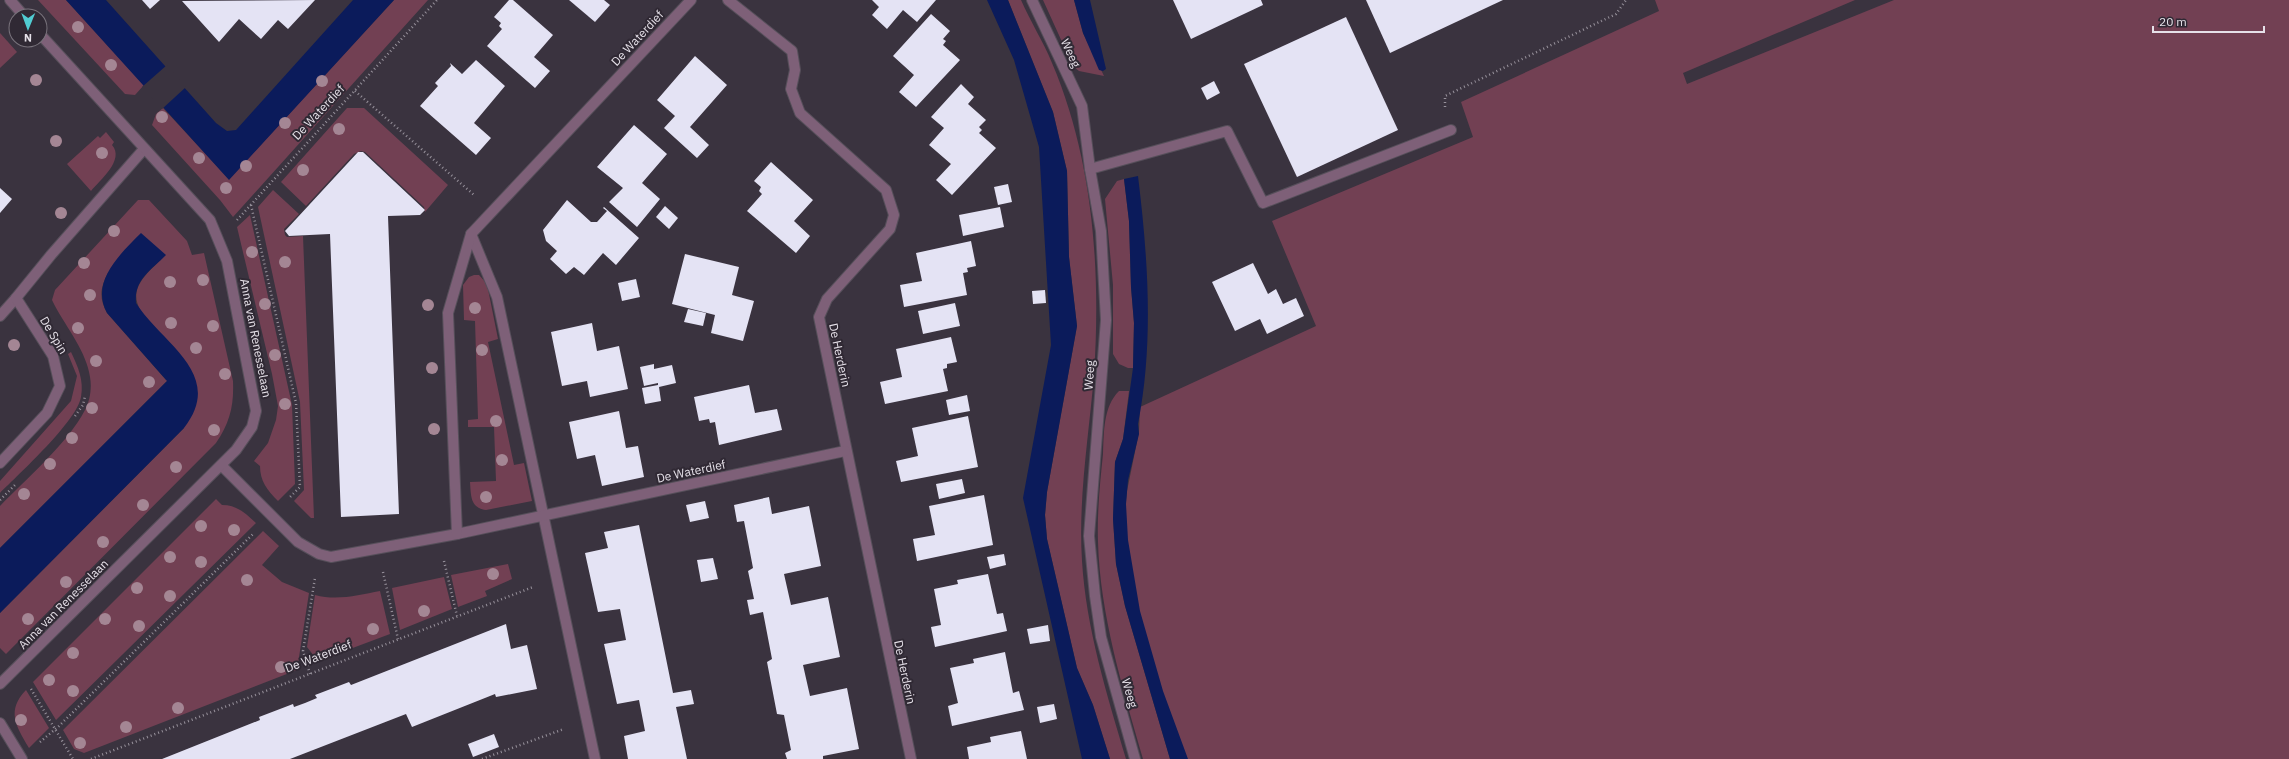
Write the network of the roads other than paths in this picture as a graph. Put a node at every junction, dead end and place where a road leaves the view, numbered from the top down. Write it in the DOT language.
graph roads {
  1 [pos="10,0"];
  2 [pos="691,0"];
  3 [pos="728,0"];
  4 [pos="1032,0"];
  5 [pos="17,8"];
  6 [pos="48,43"];
  7 [pos="1451,130"];
  8 [pos="144,149"];
  9 [pos="1090,169"];
  10 [pos="471,234"];
  11 [pos="16,298"];
  12 [pos="0,316"];
  13 [pos="845,450"];
  14 [pos="0,463"];
  15 [pos="222,466"];
  16 [pos="543,515"];
  17 [pos="457,534"];
  18 [pos="0,684"];
  19 [pos="0,723"];
  20 [pos="22,759"];
  21 [pos="595,759"];
  22 [pos="911,759"];
  23 [pos="1135,759"];
  1 -- 5 [label="street"];
  2 -- 10 [label="street, De Waterdief"];
  3 -- 13 [label="street, De Herderin"];
  4 -- 9 [label="street, Weeg"];
  6 -- 8 [label="street, Anna van Renesselaan"];
  7 -- 9 [label="street"];
  8 -- 11 [label="street"];
  8 -- 15 [label="street, Anna van Renesselaan"];
  9 -- 23 [label="street, Weeg"];
  10 -- 16 [label="street"];
  10 -- 17 [label="street, De Waterdief"];
  11 -- 12 [label="street"];
  11 -- 14 [label="street, De Spin"];
  13 -- 16 [label="street, De Waterdief"];
  13 -- 22 [label="street, De Herderin"];
  15 -- 17 [label="street, De Waterdief"];
  15 -- 18 [label="street, Anna van Renesselaan"];
  16 -- 17 [label="street, De Waterdief"];
  16 -- 21 [label="street"];
  19 -- 20 [label="street"];
}
